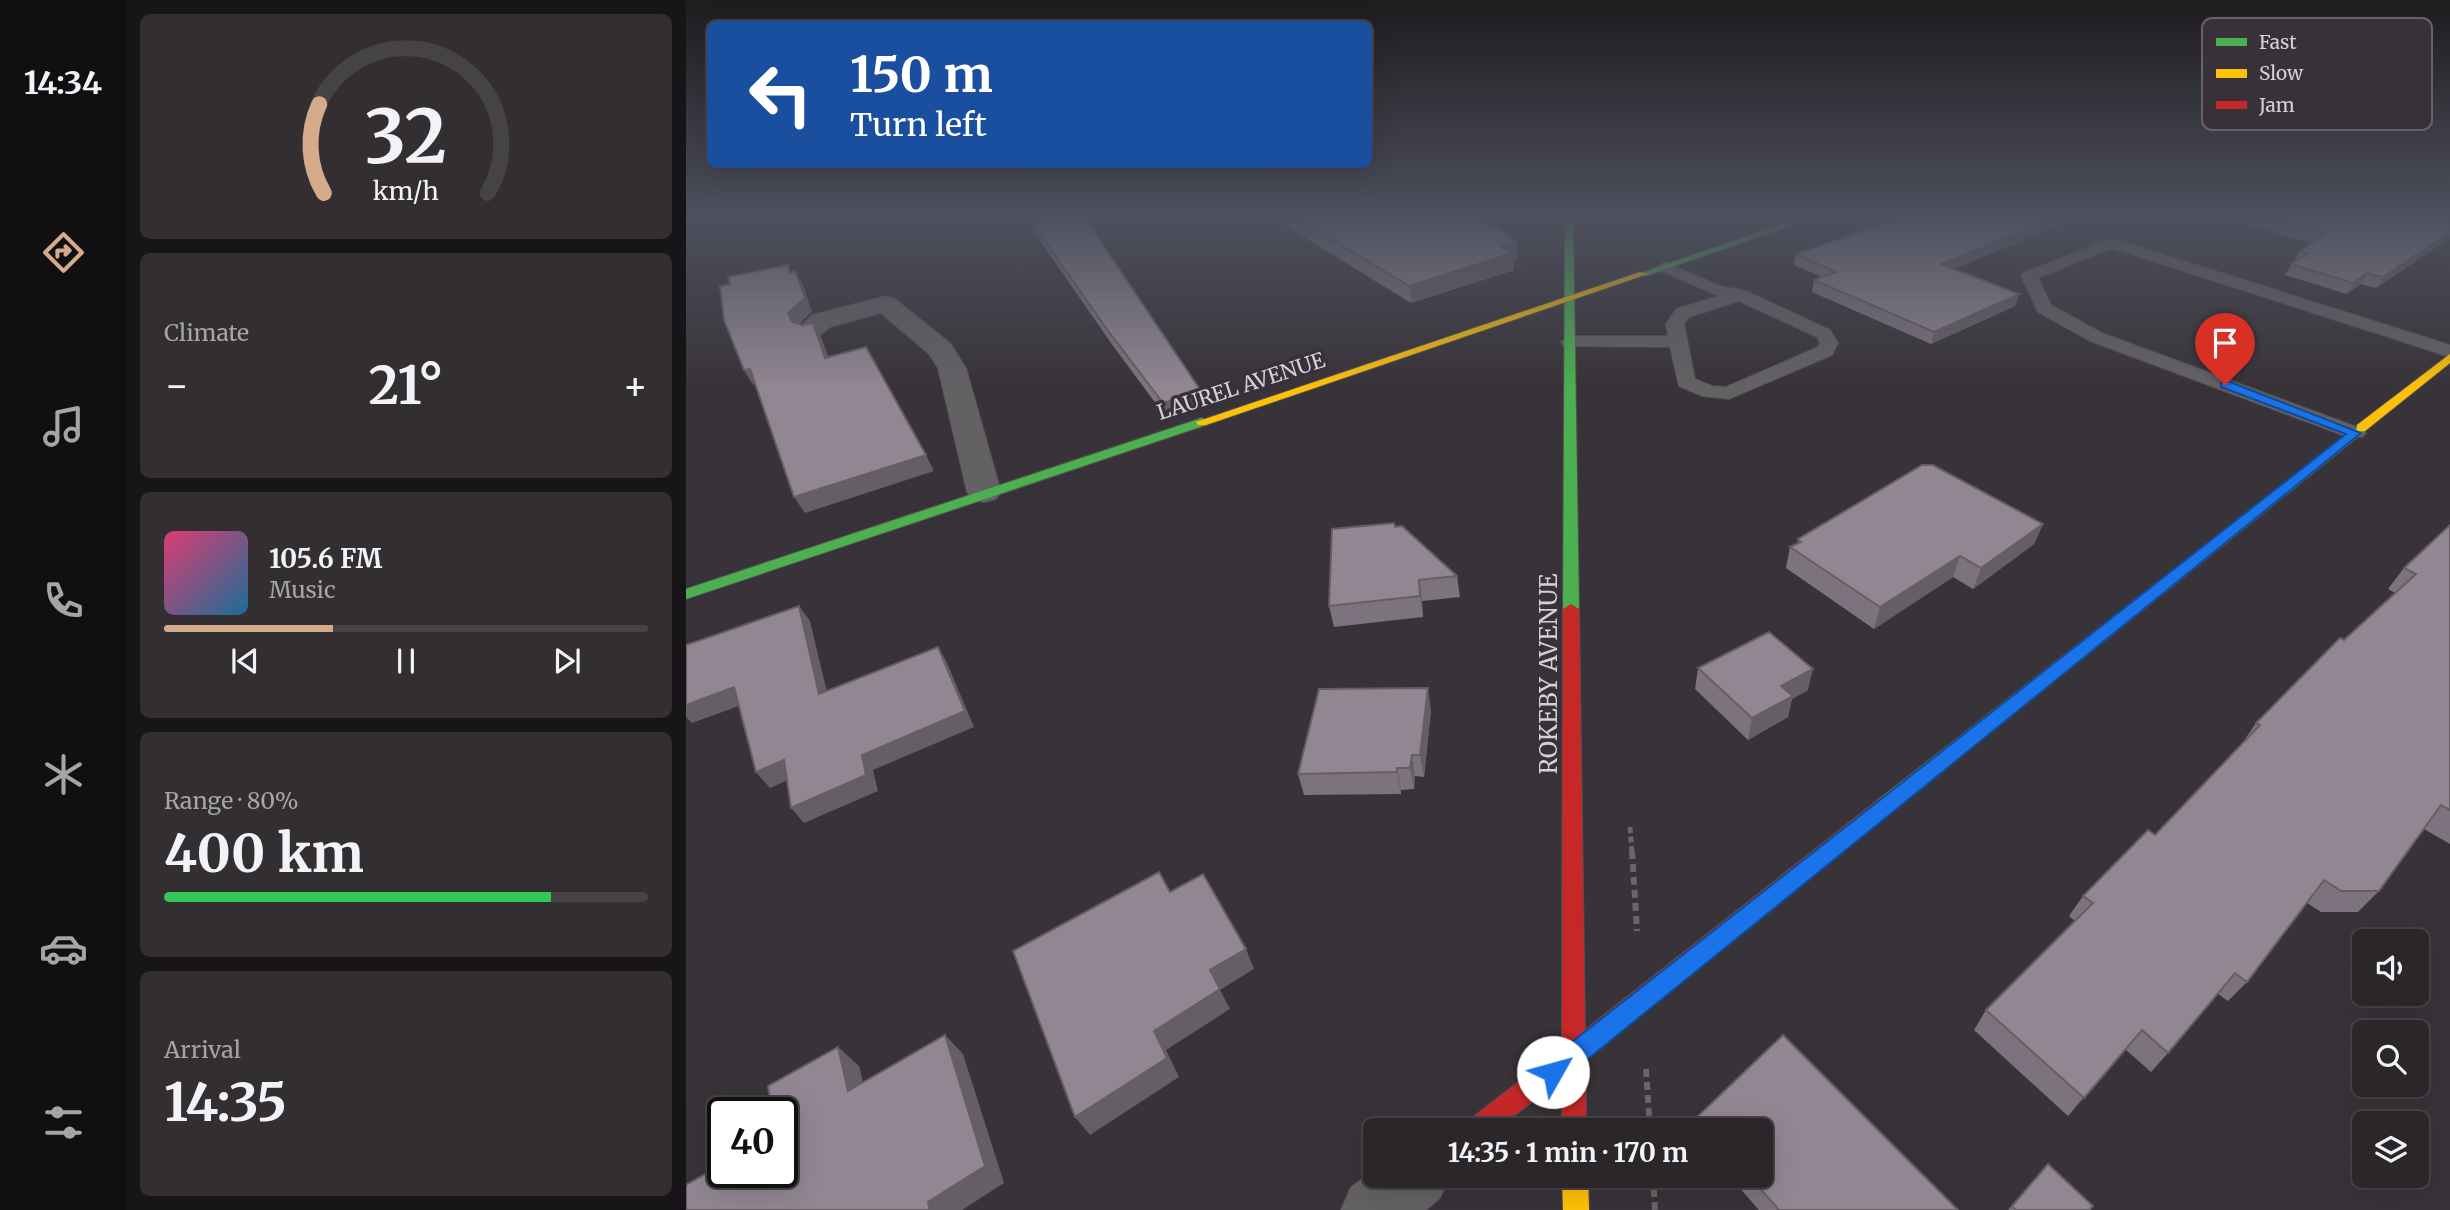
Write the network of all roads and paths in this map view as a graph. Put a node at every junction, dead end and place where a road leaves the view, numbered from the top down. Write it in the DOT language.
graph roads {
  1 [pos="1570,274"];
  2 [pos="1644,274"];
  3 [pos="1681,274"];
  4 [pos="2033,274"];
  5 [pos="2210,274"];
  6 [pos="1740,295"];
  7 [pos="1570,300"];
  8 [pos="811,329"];
  9 [pos="1678,341"];
  10 [pos="1570,342"];
  11 [pos="2450,351"];
  12 [pos="2450,357"];
  13 [pos="2355,433"];
  14 [pos="984,492"];
  15 [pos="686,594"];
  16 [pos="1572,1057"];
  17 [pos="1493,1118"];
  18 [pos="1574,1118"];
  19 [pos="1402,1188"];
  20 [pos="1575,1188"];
  21 [pos="1654,1188"];
  22 [pos="1374,1210"];
  23 [pos="1576,1210"];
  24 [pos="1655,1210"];
  1 -- 7 [label="street, ROKEBY AVENUE"];
  2 -- 7 [label="street, LAUREL AVENUE"];
  3 -- 6 [label="lane"];
  4 -- 13 [label="lane"];
  5 -- 11 [label="lane"];
  6 -- 9 [label="lane"];
  6 -- 9 [label="lane"];
  7 -- 10 [label="street, ROKEBY AVENUE"];
  7 -- 14 [label="street, LAUREL AVENUE"];
  8 -- 14 [label="street"];
  9 -- 10 [label="lane"];
  10 -- 16 [label="street, ROKEBY AVENUE"];
  12 -- 13 [label="street"];
  13 -- 16 [label="street"];
  14 -- 15 [label="street, LAUREL AVENUE"];
  16 -- 17 [label="street"];
  16 -- 18 [label="street, ROKEBY AVENUE"];
  19 -- 22 [label="street"];
  20 -- 23 [label="street"];
  21 -- 24 [label="path"];
}
